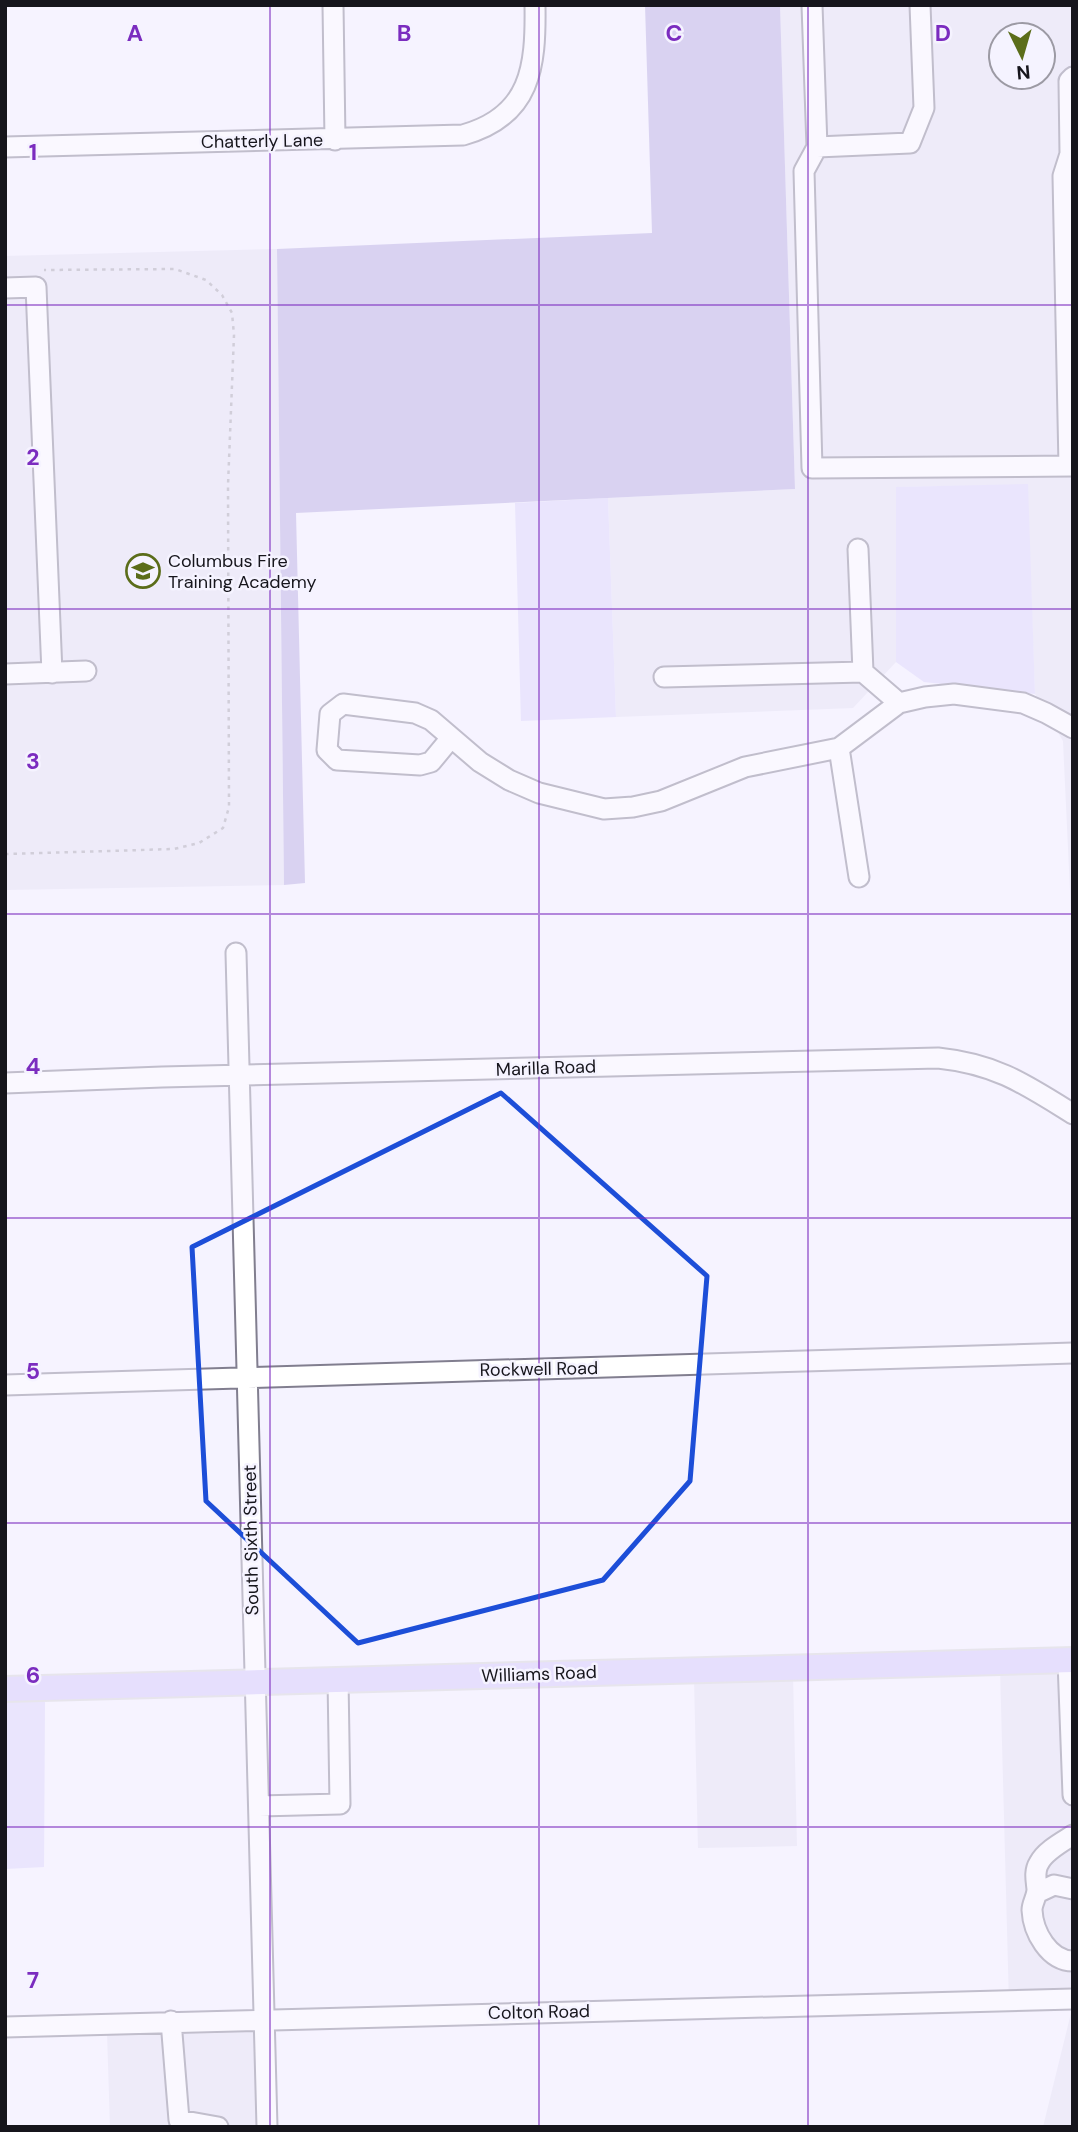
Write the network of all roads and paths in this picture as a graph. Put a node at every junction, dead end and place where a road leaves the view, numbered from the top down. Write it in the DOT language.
graph roads {
  1 [pos="333,5"];
  2 [pos="535,5"];
  3 [pos="812,5"];
  4 [pos="920,5"];
  5 [pos="1073,77"];
  6 [pos="335,140"];
  7 [pos="5,147"];
  8 [pos="817,147"];
  9 [pos="1071,154"];
  10 [pos="44,271"];
  11 [pos="1069,287"];
  12 [pos="5,288"];
  13 [pos="1071,466"];
  14 [pos="858,549"];
  15 [pos="86,671"];
  16 [pos="863,672"];
  17 [pos="52,673"];
  18 [pos="5,674"];
  19 [pos="664,677"];
  20 [pos="899,703"];
  21 [pos="1073,728"];
  22 [pos="450,738"];
  23 [pos="839,748"];
  24 [pos="5,854"];
  25 [pos="859,877"];
  26 [pos="236,953"];
  27 [pos="239,1075"];
  28 [pos="5,1083"];
  29 [pos="1073,1114"];
  30 [pos="1073,1353"];
  31 [pos="247,1377"];
  32 [pos="5,1385"];
  33 [pos="1071,1661"];
  34 [pos="338,1679"];
  35 [pos="255,1681"];
  36 [pos="5,1689"];
  37 [pos="1072,1730"];
  38 [pos="1073,1795"];
  39 [pos="259,1806"];
  40 [pos="1073,1835"];
  41 [pos="1073,1889"];
  42 [pos="1037,1893"];
  43 [pos="1073,1961"];
  44 [pos="1073,1998"];
  45 [pos="265,2018"];
  46 [pos="172,2021"];
  47 [pos="5,2027"];
  48 [pos="176,2123"];
  49 [pos="218,2127"];
  50 [pos="267,2127"];
  1 -- 6 [label="street"];
  2 -- 6 [label="street, Chatterly Lane"];
  3 -- 8 [label="street"];
  4 -- 8 [label="street"];
  5 -- 9 [label="street"];
  6 -- 7 [label="street, Chatterly Lane"];
  8 -- 13 [label="street"];
  9 -- 11 [label="street"];
  10 -- 24 [label="path"];
  11 -- 13 [label="street"];
  12 -- 17 [label="street"];
  14 -- 16 [label="street"];
  15 -- 17 [label="street"];
  16 -- 19 [label="street"];
  16 -- 20 [label="street"];
  17 -- 18 [label="street"];
  20 -- 21 [label="street"];
  20 -- 23 [label="street"];
  22 -- 22 [label="street"];
  22 -- 23 [label="street"];
  23 -- 25 [label="street"];
  26 -- 27 [label="street, South Sixth Street"];
  27 -- 28 [label="street, Marilla Road"];
  27 -- 29 [label="street, Marilla Road"];
  27 -- 31 [label="street, South Sixth Street"];
  30 -- 31 [label="street, Rockwell Road"];
  31 -- 32 [label="street, Rockwell Road"];
  31 -- 35 [label="street, South Sixth Street"];
  33 -- 34 [label="main road, Williams Road"];
  33 -- 37 [label="street"];
  34 -- 35 [label="main road, Williams Road"];
  34 -- 39 [label="street"];
  35 -- 36 [label="main road, Williams Road"];
  35 -- 39 [label="street, South Sixth Street"];
  37 -- 38 [label="street"];
  39 -- 45 [label="street, South Sixth Street"];
  40 -- 42 [label="street"];
  41 -- 42 [label="street"];
  42 -- 43 [label="street"];
  44 -- 45 [label="street, Colton Road"];
  45 -- 46 [label="street, Colton Road"];
  45 -- 50 [label="street, South Sixth Street"];
  46 -- 47 [label="street, Colton Road"];
  46 -- 48 [label="street"];
  48 -- 49 [label="street"];
}
